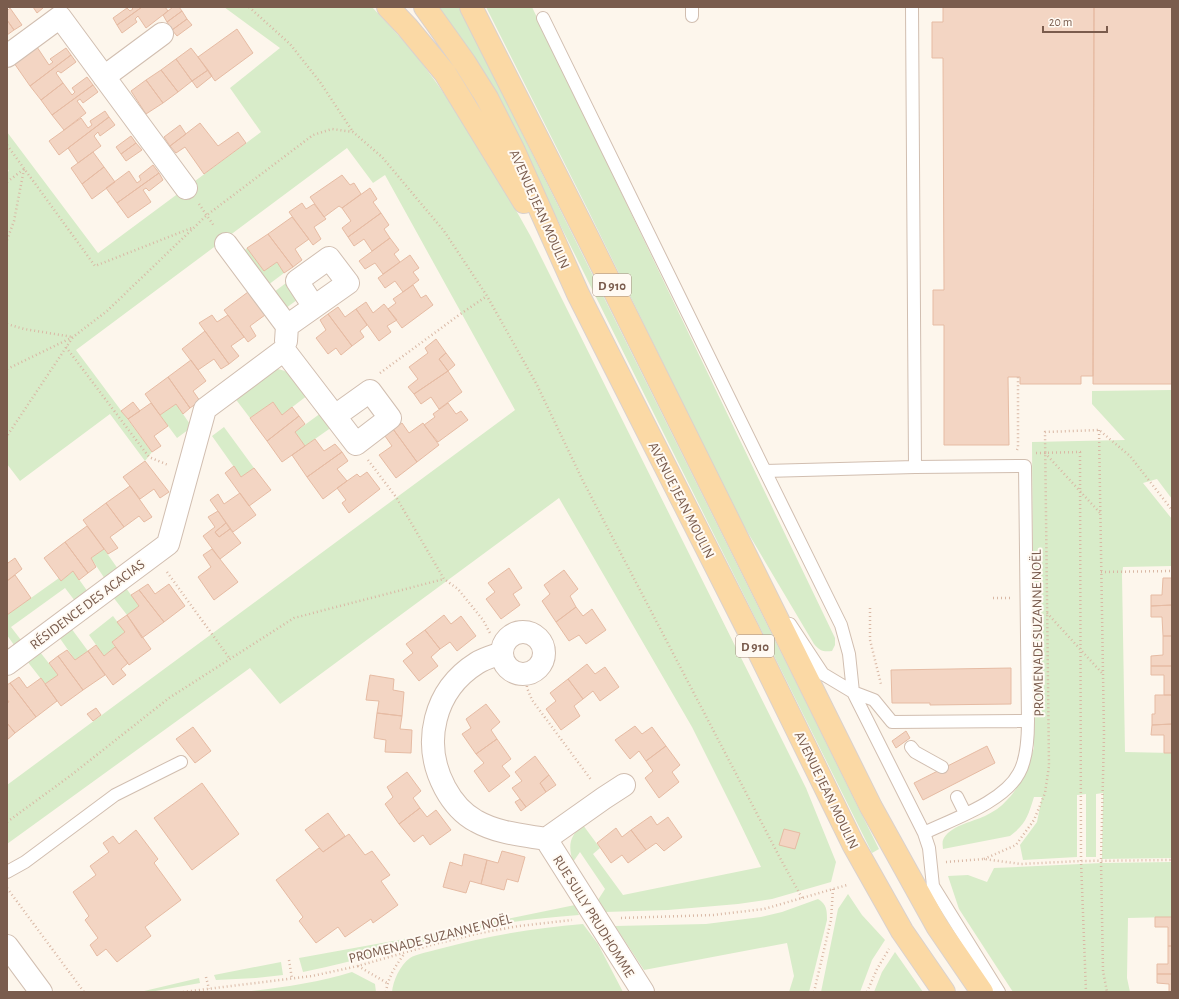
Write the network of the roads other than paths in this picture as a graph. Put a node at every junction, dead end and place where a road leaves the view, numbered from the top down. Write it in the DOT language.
graph roads {
  1 [pos="388,7"];
  2 [pos="425,7"];
  3 [pos="471,7"];
  4 [pos="912,7"];
  5 [pos="543,18"];
  6 [pos="162,34"];
  7 [pos="7,56"];
  8 [pos="104,77"];
  9 [pos="186,188"];
  10 [pos="226,244"];
  11 [pos="578,294"];
  12 [pos="314,307"];
  13 [pos="288,326"];
  14 [pos="284,350"];
  15 [pos="335,416"];
  16 [pos="915,467"];
  17 [pos="765,471"];
  18 [pos="750,564"];
  19 [pos="502,653"];
  20 [pos="7,664"];
  21 [pos="853,692"];
  22 [pos="1028,721"];
  23 [pos="892,722"];
  24 [pos="901,733"];
  25 [pos="911,747"];
  26 [pos="181,762"];
  27 [pos="942,767"];
  28 [pos="624,785"];
  29 [pos="958,797"];
  30 [pos="965,813"];
  31 [pos="924,833"];
  32 [pos="546,839"];
  33 [pos="7,872"];
  34 [pos="7,946"];
  35 [pos="41,992"];
  36 [pos="643,992"];
  37 [pos="944,992"];
  38 [pos="982,992"];
  39 [pos="999,992"];
  1 -- 11 [label="main road, D 910"];
  2 -- 11 [label="main road, AVENUE JEAN MOULIN / D 910"];
  3 -- 18 [label="main road, AVENUE JEAN MOULIN / D 910"];
  4 -- 16 [label="lane"];
  5 -- 17 [label="lane"];
  6 -- 8 [label="street"];
  7 -- 8 [label="street"];
  8 -- 9 [label="street"];
  10 -- 13 [label="street"];
  11 -- 37 [label="main road, AVENUE JEAN MOULIN / D 910"];
  12 -- 13 [label="street"];
  13 -- 14 [label="street"];
  14 -- 15 [label="street"];
  14 -- 20 [label="street, RÉSIDENCE DES ACACIAS"];
  15 -- 15 [label="street"];
  16 -- 17 [label="lane"];
  16 -- 22 [label="lane"];
  17 -- 21 [label="lane"];
  18 -- 21 [label="lane"];
  18 -- 38 [label="main road, AVENUE JEAN MOULIN / D 910"];
  19 -- 19 [label="street"];
  19 -- 32 [label="street"];
  21 -- 23 [label="lane"];
  21 -- 31 [label="lane"];
  22 -- 23 [label="lane"];
  22 -- 30 [label="lane"];
  23 -- 24 [label="lane"];
  25 -- 27 [label="lane"];
  26 -- 33 [label="lane"];
  28 -- 32 [label="street"];
  29 -- 30 [label="lane"];
  30 -- 31 [label="lane"];
  31 -- 39 [label="lane"];
  32 -- 36 [label="street, RUE SULLY PRUDHOMME"];
  34 -- 35 [label="street"];
}
